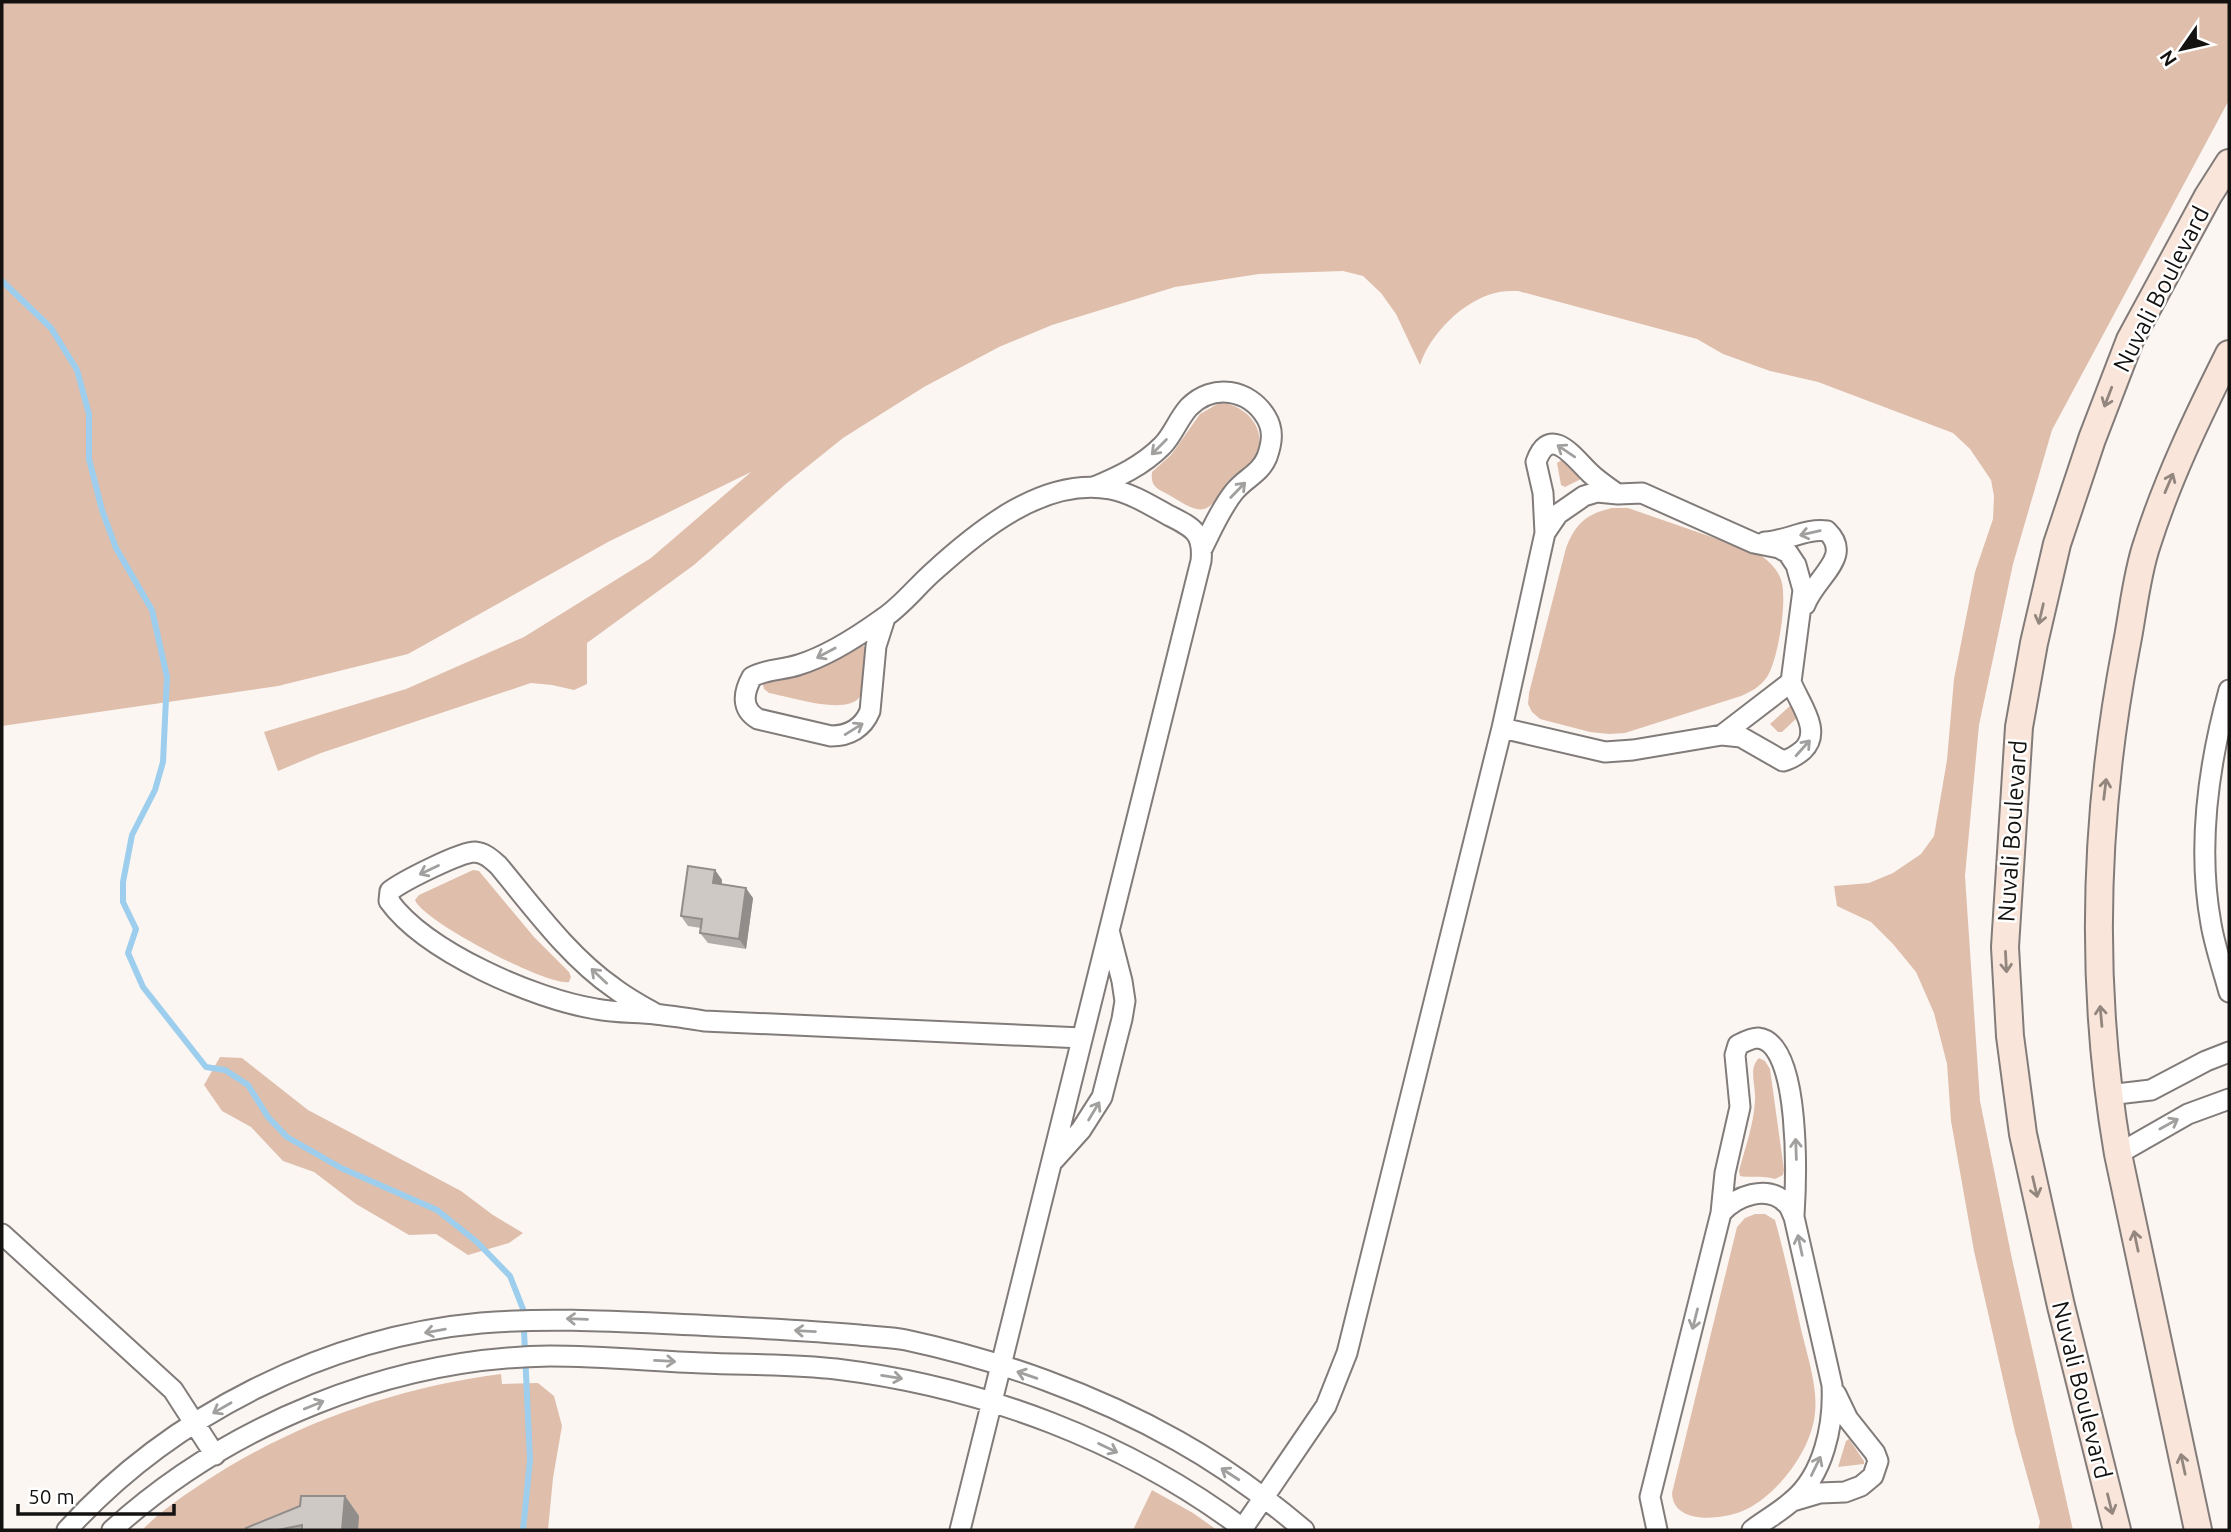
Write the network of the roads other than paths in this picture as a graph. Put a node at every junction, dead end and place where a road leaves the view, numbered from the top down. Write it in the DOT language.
graph roads {
  1 [pos="2229,163"];
  2 [pos="2229,191"];
  3 [pos="2202,208"];
  4 [pos="2229,354"];
  5 [pos="1093,487"];
  6 [pos="1618,494"];
  7 [pos="1545,533"];
  8 [pos="1754,543"];
  9 [pos="1203,547"];
  10 [pos="1801,616"];
  11 [pos="885,618"];
  12 [pos="1791,682"];
  13 [pos="2229,690"];
  14 [pos="1502,728"];
  15 [pos="1722,736"];
  16 [pos="1109,930"];
  17 [pos="2229,992"];
  18 [pos="656,1014"];
  19 [pos="1082,1038"];
  20 [pos="2229,1052"];
  21 [pos="2108,1095"];
  22 [pos="2229,1099"];
  23 [pos="2118,1154"];
  24 [pos="1051,1163"];
  25 [pos="1721,1213"];
  26 [pos="1794,1217"];
  27 [pos="2,1234"];
  28 [pos="1001,1366"];
  29 [pos="1832,1385"];
  30 [pos="992,1401"];
  31 [pos="196,1423"];
  32 [pos="215,1455"];
  33 [pos="1265,1499"];
  34 [pos="1793,1501"];
  35 [pos="1244,1529"];
  36 [pos="67,1530"];
  37 [pos="112,1530"];
  38 [pos="960,1530"];
  39 [pos="1304,1530"];
  40 [pos="1657,1530"];
  41 [pos="1752,1530"];
  42 [pos="2117,1530"];
  43 [pos="2198,1530"];
  1 -- 3 [label="main road, Nuvali Boulevard"];
  2 -- 3 [label="main road"];
  3 -- 42 [label="main road, Nuvali Boulevard, one-way"];
  21 -- 4 [label="main road, one-way"];
  5 -- 9 [label="street"];
  9 -- 5 [label="street, one-way"];
  5 -- 11 [label="street"];
  6 -- 7 [label="street"];
  6 -- 7 [label="street, one-way"];
  6 -- 8 [label="street"];
  7 -- 14 [label="street"];
  8 -- 10 [label="street"];
  10 -- 8 [label="street, one-way"];
  9 -- 16 [label="street"];
  10 -- 12 [label="street"];
  11 -- 11 [label="street, one-way"];
  12 -- 15 [label="street"];
  15 -- 12 [label="street, one-way"];
  13 -- 17 [label="street"];
  14 -- 15 [label="street"];
  14 -- 33 [label="street"];
  16 -- 19 [label="street"];
  24 -- 16 [label="street, one-way"];
  18 -- 18 [label="street, one-way"];
  18 -- 19 [label="street"];
  19 -- 24 [label="street"];
  20 -- 21 [label="street"];
  21 -- 23 [label="main road"];
  23 -- 22 [label="street, one-way"];
  43 -- 23 [label="main road, one-way"];
  24 -- 28 [label="street"];
  25 -- 26 [label="street"];
  26 -- 25 [label="street, one-way"];
  25 -- 40 [label="street, one-way"];
  29 -- 26 [label="street, one-way"];
  27 -- 31 [label="street"];
  28 -- 30 [label="street"];
  28 -- 31 [label="street, one-way"];
  33 -- 28 [label="street, one-way"];
  34 -- 29 [label="street, one-way"];
  29 -- 34 [label="street"];
  32 -- 30 [label="street, one-way"];
  30 -- 35 [label="street, one-way"];
  30 -- 38 [label="street"];
  31 -- 32 [label="street"];
  31 -- 36 [label="street"];
  32 -- 37 [label="street"];
  33 -- 35 [label="street"];
  33 -- 39 [label="street"];
  34 -- 41 [label="street"];
}
